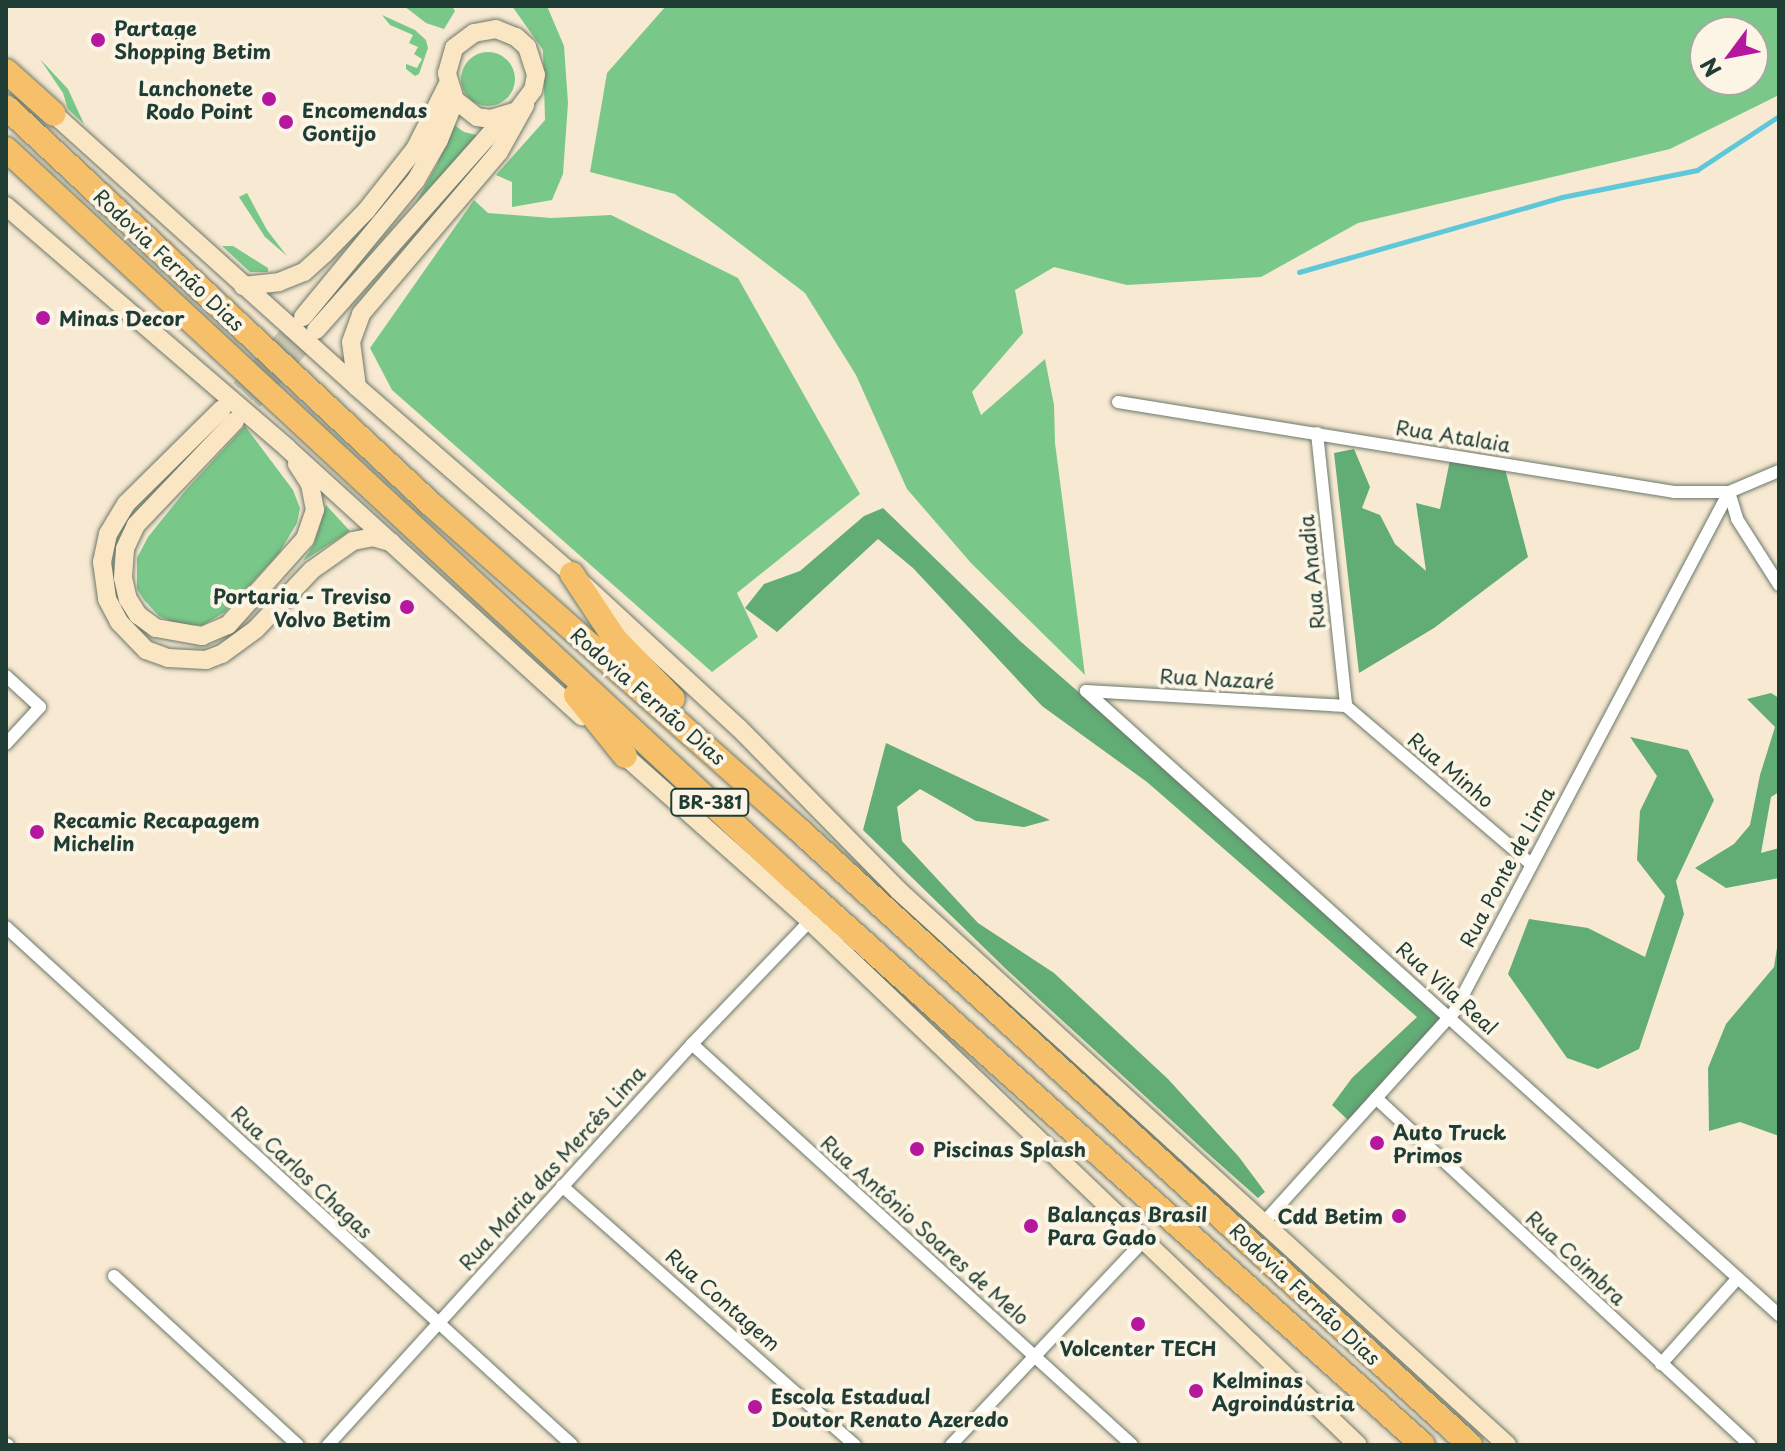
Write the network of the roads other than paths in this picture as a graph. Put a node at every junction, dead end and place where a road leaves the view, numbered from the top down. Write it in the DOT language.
graph roads {
  1 [pos="6,71"];
  2 [pos="451,92"];
  3 [pos="526,103"];
  4 [pos="6,107"];
  5 [pos="54,114"];
  6 [pos="505,117"];
  7 [pos="6,149"];
  8 [pos="6,206"];
  9 [pos="243,286"];
  10 [pos="357,387"];
  11 [pos="1118,402"];
  12 [pos="1317,433"];
  13 [pos="287,448"];
  14 [pos="1779,471"];
  15 [pos="1729,492"];
  16 [pos="394,543"];
  17 [pos="572,574"];
  18 [pos="1779,585"];
  19 [pos="525,631"];
  20 [pos="6,676"];
  21 [pos="1086,691"];
  22 [pos="1346,706"];
  23 [pos="6,744"];
  24 [pos="625,756"];
  25 [pos="803,833"];
  26 [pos="1530,863"];
  27 [pos="810,921"];
  28 [pos="6,927"];
  29 [pos="1449,1017"];
  30 [pos="692,1044"];
  31 [pos="1376,1098"];
  32 [pos="562,1186"];
  33 [pos="1265,1221"];
  34 [pos="1144,1240"];
  35 [pos="114,1276"];
  36 [pos="1737,1279"];
  37 [pos="1779,1315"];
  38 [pos="436,1323"];
  39 [pos="1032,1355"];
  40 [pos="1661,1364"];
  41 [pos="298,1445"];
  42 [pos="328,1445"];
  43 [pos="572,1445"];
  44 [pos="855,1445"];
  45 [pos="951,1445"];
  46 [pos="1132,1445"];
  47 [pos="1358,1445"];
  48 [pos="1423,1445"];
  49 [pos="1470,1445"];
  50 [pos="1507,1445"];
  51 [pos="1750,1445"];
  1 -- 5 [label="highway"];
  2 -- 3 [label="main road"];
  2 -- 6 [label="main road"];
  2 -- 6 [label="main road"];
  2 -- 9 [label="main road"];
  3 -- 6 [label="main road"];
  3 -- 10 [label="main road"];
  4 -- 25 [label="highway, Rodovia Fernão Dias / BR-381"];
  5 -- 9 [label="main road, Rodovia Fernão Dias"];
  7 -- 19 [label="highway, Rodovia Fernão Dias / BR-381"];
  8 -- 13 [label="main road, BR-381"];
  9 -- 10 [label="main road, Rodovia Fernão Dias"];
  10 -- 17 [label="main road, Rodovia Fernão Dias"];
  11 -- 12 [label="street, Rua Atalaia"];
  12 -- 15 [label="street, Rua Atalaia"];
  12 -- 22 [label="street, Rua Anadia"];
  13 -- 16 [label="main road, BR-381"];
  13 -- 16 [label="main road"];
  14 -- 15 [label="street, Rua Atalaia"];
  15 -- 18 [label="street"];
  15 -- 26 [label="street, Rua Ponte de Lima"];
  16 -- 24 [label="main road, BR-381"];
  17 -- 25 [label="highway"];
  17 -- 33 [label="main road, Rodovia Fernão Dias"];
  19 -- 24 [label="highway"];
  19 -- 48 [label="highway, Rodovia Fernão Dias / BR-381"];
  20 -- 23 [label="street"];
  21 -- 22 [label="street, Rua Nazaré"];
  21 -- 29 [label="street, Rua Vila Real"];
  22 -- 26 [label="street, Rua Minho"];
  24 -- 27 [label="main road, BR-381"];
  25 -- 49 [label="highway, Rodovia Fernão Dias / BR-381"];
  26 -- 29 [label="street, Rua Ponte de Lima"];
  27 -- 30 [label="street, Rua Maria das Mercês Lima"];
  27 -- 34 [label="main road, BR-381"];
  28 -- 38 [label="street, Rua Carlos Chagas"];
  29 -- 31 [label="street, Rua Ponte de Lima"];
  29 -- 36 [label="street, Rua Vila Real"];
  30 -- 32 [label="street, Rua Maria das Mercês Lima"];
  30 -- 39 [label="street, Rua Antônio Soares de Melo"];
  31 -- 33 [label="street, Rua Ponte de Lima"];
  31 -- 40 [label="street, Rua Coimbra"];
  32 -- 38 [label="street, Rua Maria das Mercês Lima"];
  32 -- 44 [label="street, Rua Contagem"];
  33 -- 50 [label="main road, Rodovia Fernão Dias"];
  34 -- 39 [label="street"];
  34 -- 47 [label="main road, BR-381"];
  35 -- 41 [label="street"];
  36 -- 37 [label="street, Rua Vila Real"];
  36 -- 40 [label="street"];
  38 -- 42 [label="street, Rua Maria das Mercês Lima"];
  38 -- 43 [label="street, Rua Carlos Chagas"];
  39 -- 45 [label="street"];
  39 -- 46 [label="street, Rua Antônio Soares de Melo"];
  40 -- 51 [label="street, Rua Coimbra"];
}
